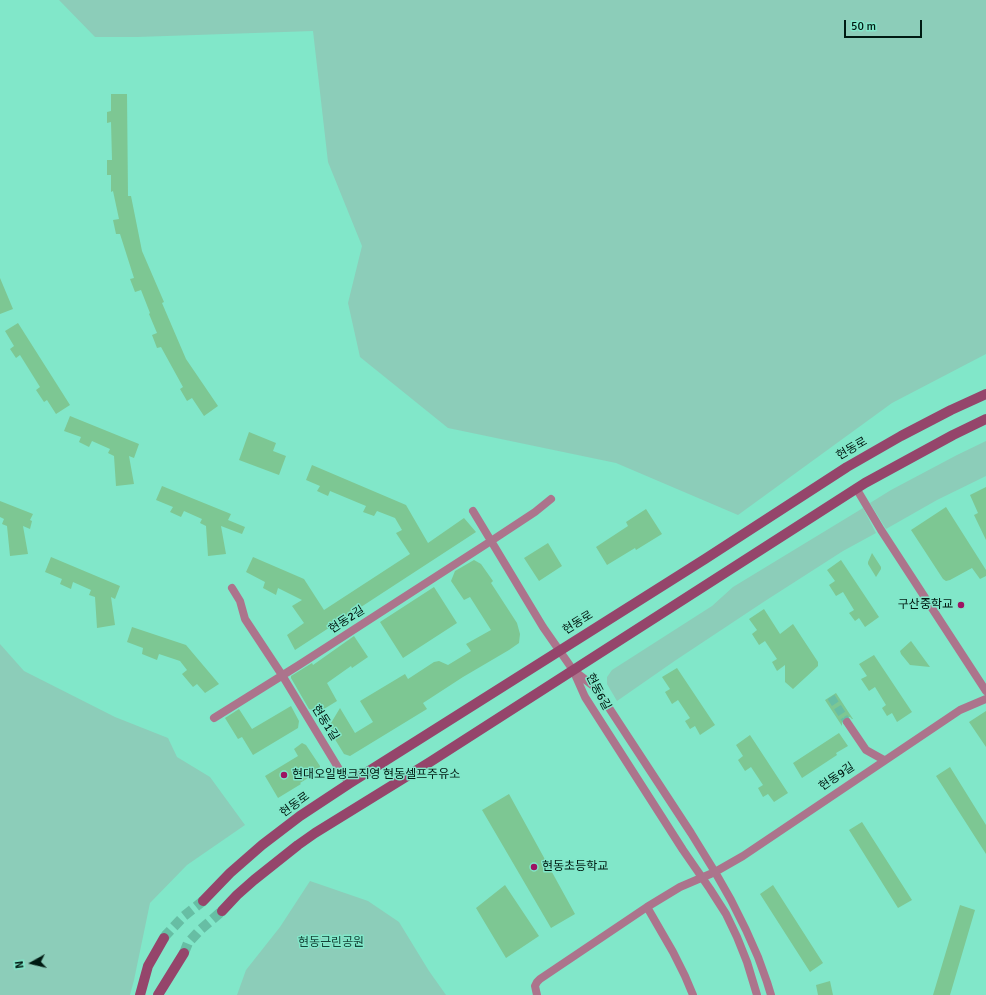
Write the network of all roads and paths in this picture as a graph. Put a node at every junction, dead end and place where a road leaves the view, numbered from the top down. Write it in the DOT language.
graph roads {
  1 [pos="986,394"];
  2 [pos="986,419"];
  3 [pos="856,488"];
  4 [pos="550,499"];
  5 [pos="473,511"];
  6 [pos="492,541"];
  7 [pos="232,588"];
  8 [pos="559,650"];
  9 [pos="573,670"];
  10 [pos="282,675"];
  11 [pos="986,691"];
  12 [pos="986,699"];
  13 [pos="214,718"];
  14 [pos="847,722"];
  15 [pos="884,760"];
  16 [pos="350,783"];
  17 [pos="715,872"];
  18 [pos="703,877"];
  19 [pos="203,901"];
  20 [pos="647,907"];
  21 [pos="222,911"];
  22 [pos="164,938"];
  23 [pos="184,954"];
  24 [pos="140,995"];
  25 [pos="158,995"];
  26 [pos="536,995"];
  27 [pos="692,995"];
  28 [pos="757,995"];
  29 [pos="771,995"];
  1 -- 8 [label="main road, 현동로"];
  2 -- 3 [label="main road"];
  3 -- 9 [label="main road"];
  3 -- 11 [label="street"];
  4 -- 6 [label="street, 현동2길"];
  5 -- 6 [label="street"];
  6 -- 8 [label="street"];
  6 -- 10 [label="street, 현동2길"];
  7 -- 10 [label="street, 현동1길"];
  8 -- 9 [label="street"];
  8 -- 16 [label="main road, 현동로"];
  9 -- 17 [label="street, 현동6길"];
  9 -- 18 [label="street, 현동6길"];
  9 -- 21 [label="main road"];
  10 -- 13 [label="street, 현동2길"];
  10 -- 16 [label="street, 현동1길"];
  12 -- 15 [label="street, 현동9길"];
  14 -- 15 [label="street"];
  15 -- 17 [label="street, 현동9길"];
  16 -- 19 [label="main road, 현동로"];
  17 -- 18 [label="street, 현동9길"];
  17 -- 29 [label="street, 현동6길"];
  18 -- 20 [label="street, 현동9길"];
  18 -- 28 [label="street, 현동6길"];
  20 -- 26 [label="street, 현동9길"];
  20 -- 27 [label="street"];
  22 -- 24 [label="main road"];
  23 -- 25 [label="main road"];
}
